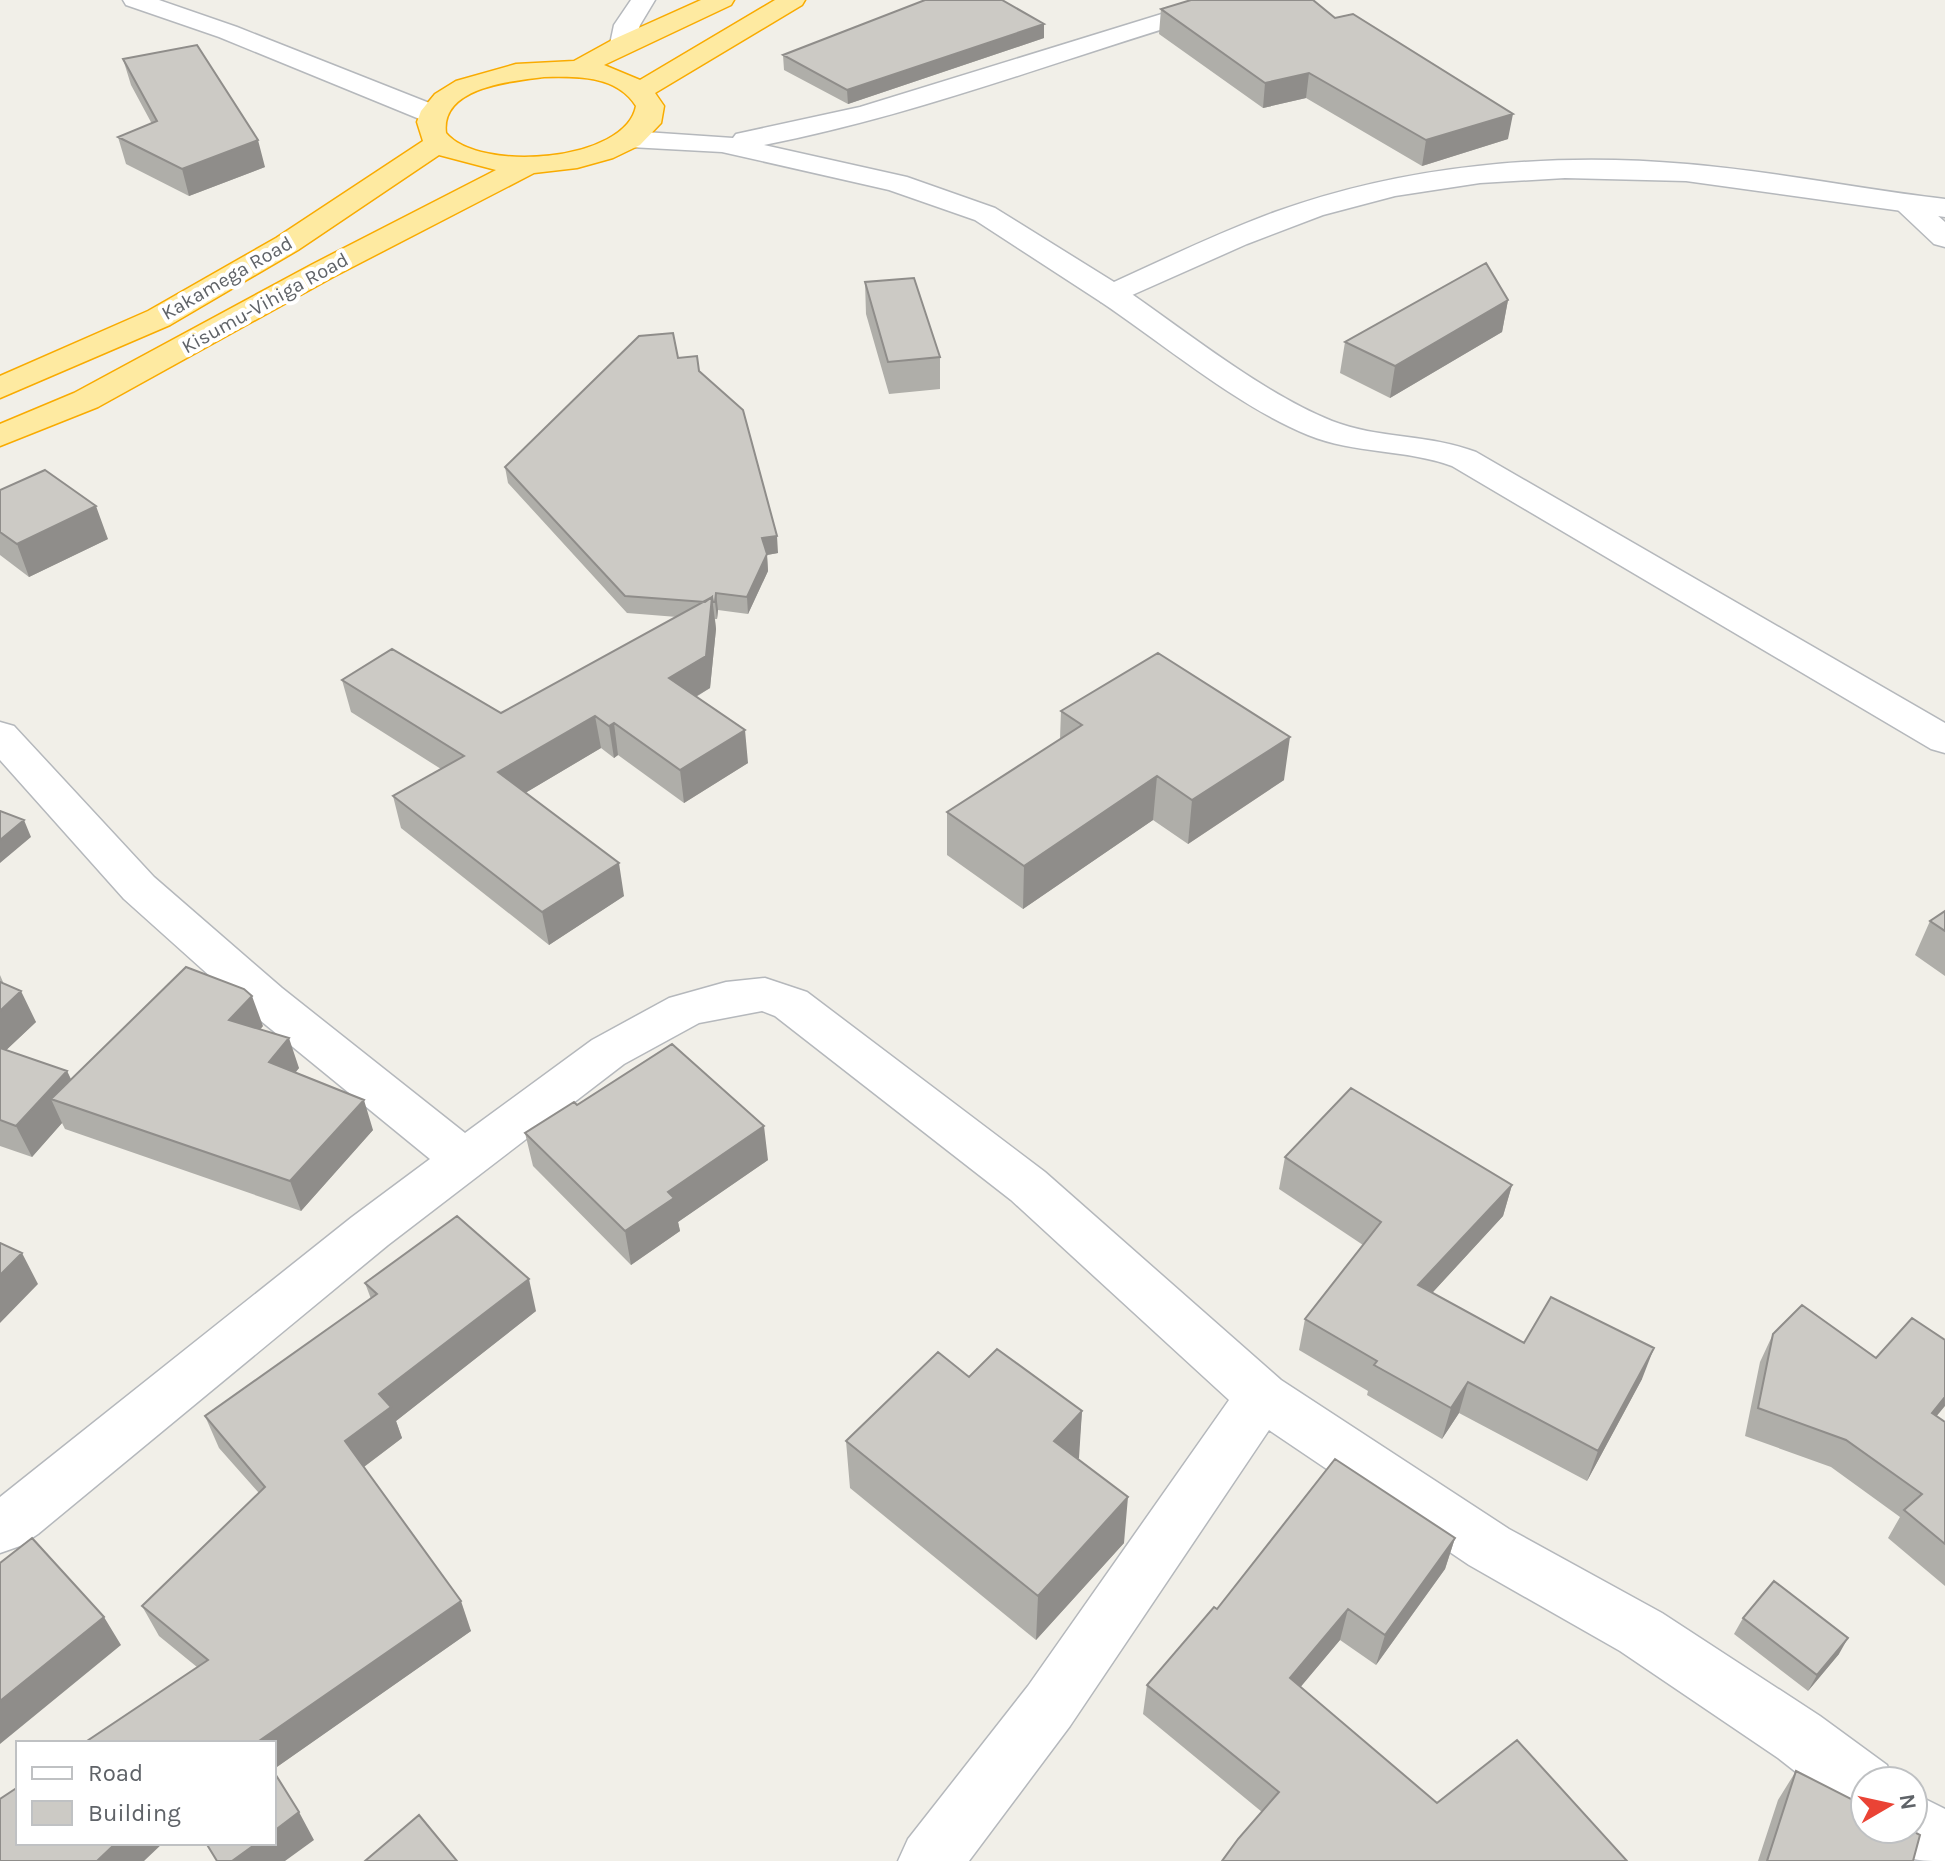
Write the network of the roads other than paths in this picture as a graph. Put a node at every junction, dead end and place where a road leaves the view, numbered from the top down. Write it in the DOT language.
graph roads {
  1 [pos="135,0"];
  2 [pos="643,0"];
  3 [pos="722,0"];
  4 [pos="793,0"];
  5 [pos="1235,0"];
  6 [pos="623,44"];
  7 [pos="577,70"];
  8 [pos="640,91"];
  9 [pos="436,128"];
  10 [pos="630,139"];
  11 [pos="722,144"];
  12 [pos="528,165"];
  13 [pos="1909,205"];
  14 [pos="1945,208"];
  15 [pos="1945,238"];
  16 [pos="1112,295"];
  17 [pos="0,388"];
  18 [pos="0,436"];
  19 [pos="0,735"];
  20 [pos="1945,740"];
  21 [pos="465,1160"];
  22 [pos="1262,1396"];
  23 [pos="0,1528"];
  24 [pos="1849,1775"];
  25 [pos="930,1861"];
  1 -- 9 [label="street"];
  2 -- 6 [label="street"];
  3 -- 6 [label="highway"];
  4 -- 8 [label="highway"];
  5 -- 11 [label="street"];
  6 -- 7 [label="highway"];
  7 -- 8 [label="highway, Kakamega Road"];
  7 -- 9 [label="highway, Kakamega Road"];
  8 -- 10 [label="highway"];
  9 -- 12 [label="highway"];
  9 -- 17 [label="highway, Kakamega Road"];
  10 -- 11 [label="street"];
  10 -- 12 [label="highway"];
  11 -- 16 [label="street"];
  12 -- 18 [label="highway, Kisumu-Vihiga Road"];
  13 -- 14 [label="street"];
  13 -- 15 [label="street"];
  13 -- 16 [label="street"];
  16 -- 20 [label="street"];
  19 -- 21 [label="street"];
  21 -- 22 [label="street"];
  21 -- 23 [label="street"];
  22 -- 24 [label="street"];
  22 -- 25 [label="street"];
}
